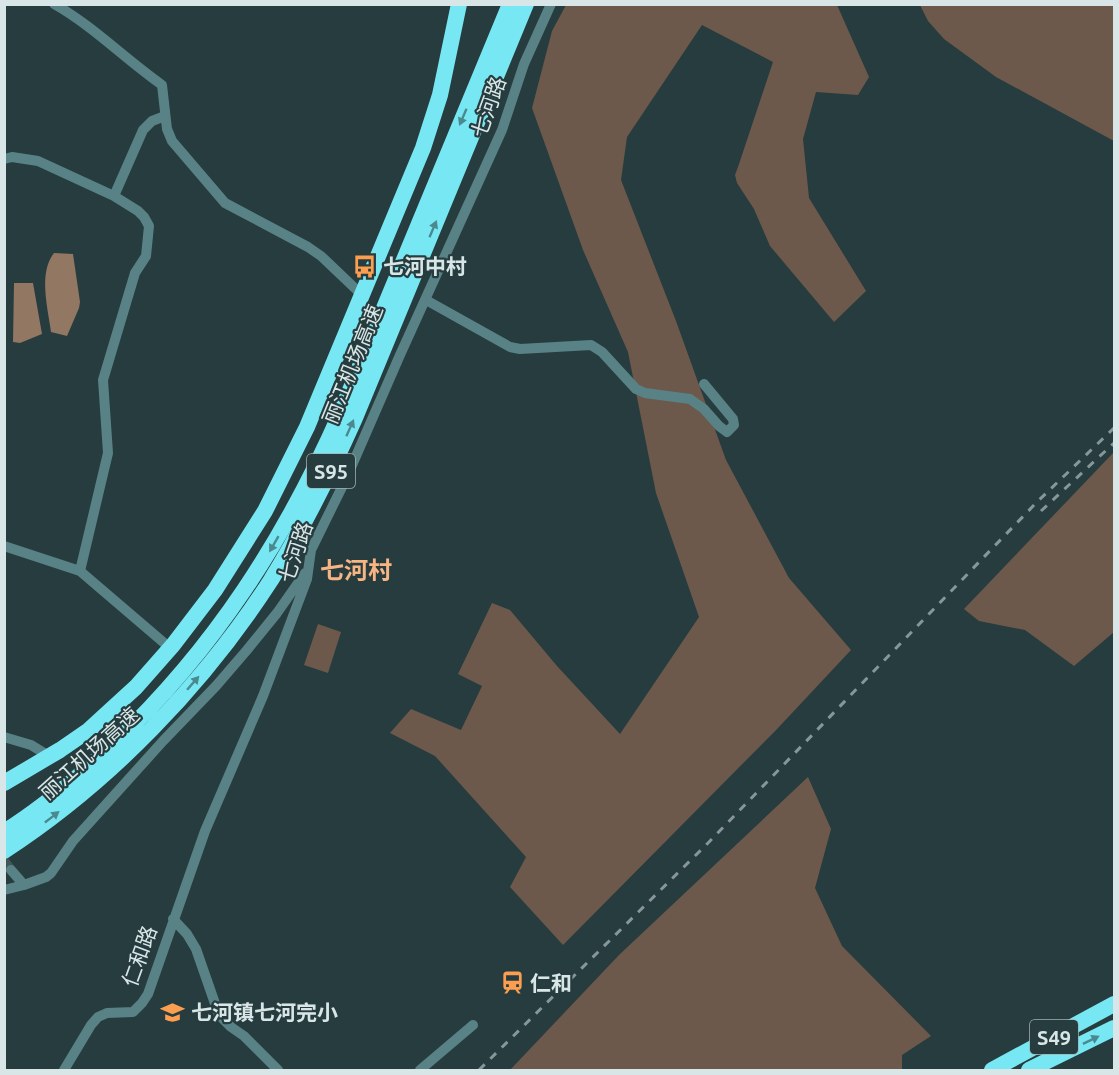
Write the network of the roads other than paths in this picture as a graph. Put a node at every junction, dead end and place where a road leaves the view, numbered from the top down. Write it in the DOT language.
graph roads {
  1 [pos="459,4"];
  2 [pos="510,4"];
  3 [pos="526,4"];
  4 [pos="551,4"];
  5 [pos="58,6"];
  6 [pos="165,116"];
  7 [pos="4,159"];
  8 [pos="114,196"];
  9 [pos="362,295"];
  10 [pos="426,300"];
  11 [pos="704,384"];
  12 [pos="4,546"];
  13 [pos="308,567"];
  14 [pos="80,571"];
  15 [pos="170,648"];
  16 [pos="4,736"];
  17 [pos="49,756"];
  18 [pos="4,783"];
  19 [pos="4,832"];
  20 [pos="4,851"];
  21 [pos="11,870"];
  22 [pos="24,885"];
  23 [pos="4,890"];
  24 [pos="173,919"];
  25 [pos="1114,1004"];
  26 [pos="473,1025"];
  27 [pos="1114,1028"];
  28 [pos="64,1071"];
  29 [pos="278,1071"];
  30 [pos="420,1071"];
  31 [pos="992,1071"];
  32 [pos="1029,1071"];
  1 -- 9 [label="highway"];
  2 -- 19 [label="highway, 丽江机场高速 / S95, one-way"];
  20 -- 3 [label="highway, 丽江机场高速 / S95, one-way"];
  4 -- 10 [label="street, 七河路"];
  5 -- 6 [label="street"];
  6 -- 8 [label="street"];
  6 -- 9 [label="street"];
  7 -- 8 [label="street"];
  8 -- 14 [label="street"];
  9 -- 15 [label="highway"];
  10 -- 11 [label="street"];
  10 -- 13 [label="street, 七河路"];
  12 -- 14 [label="street"];
  13 -- 22 [label="street"];
  13 -- 24 [label="street, 七河路"];
  14 -- 15 [label="street"];
  15 -- 17 [label="highway"];
  16 -- 17 [label="street"];
  17 -- 18 [label="highway"];
  21 -- 22 [label="street"];
  22 -- 23 [label="street"];
  24 -- 28 [label="street, 仁和路"];
  24 -- 29 [label="street"];
  25 -- 31 [label="highway, S49"];
  26 -- 30 [label="street"];
  32 -- 27 [label="highway, S49, one-way"];
}
